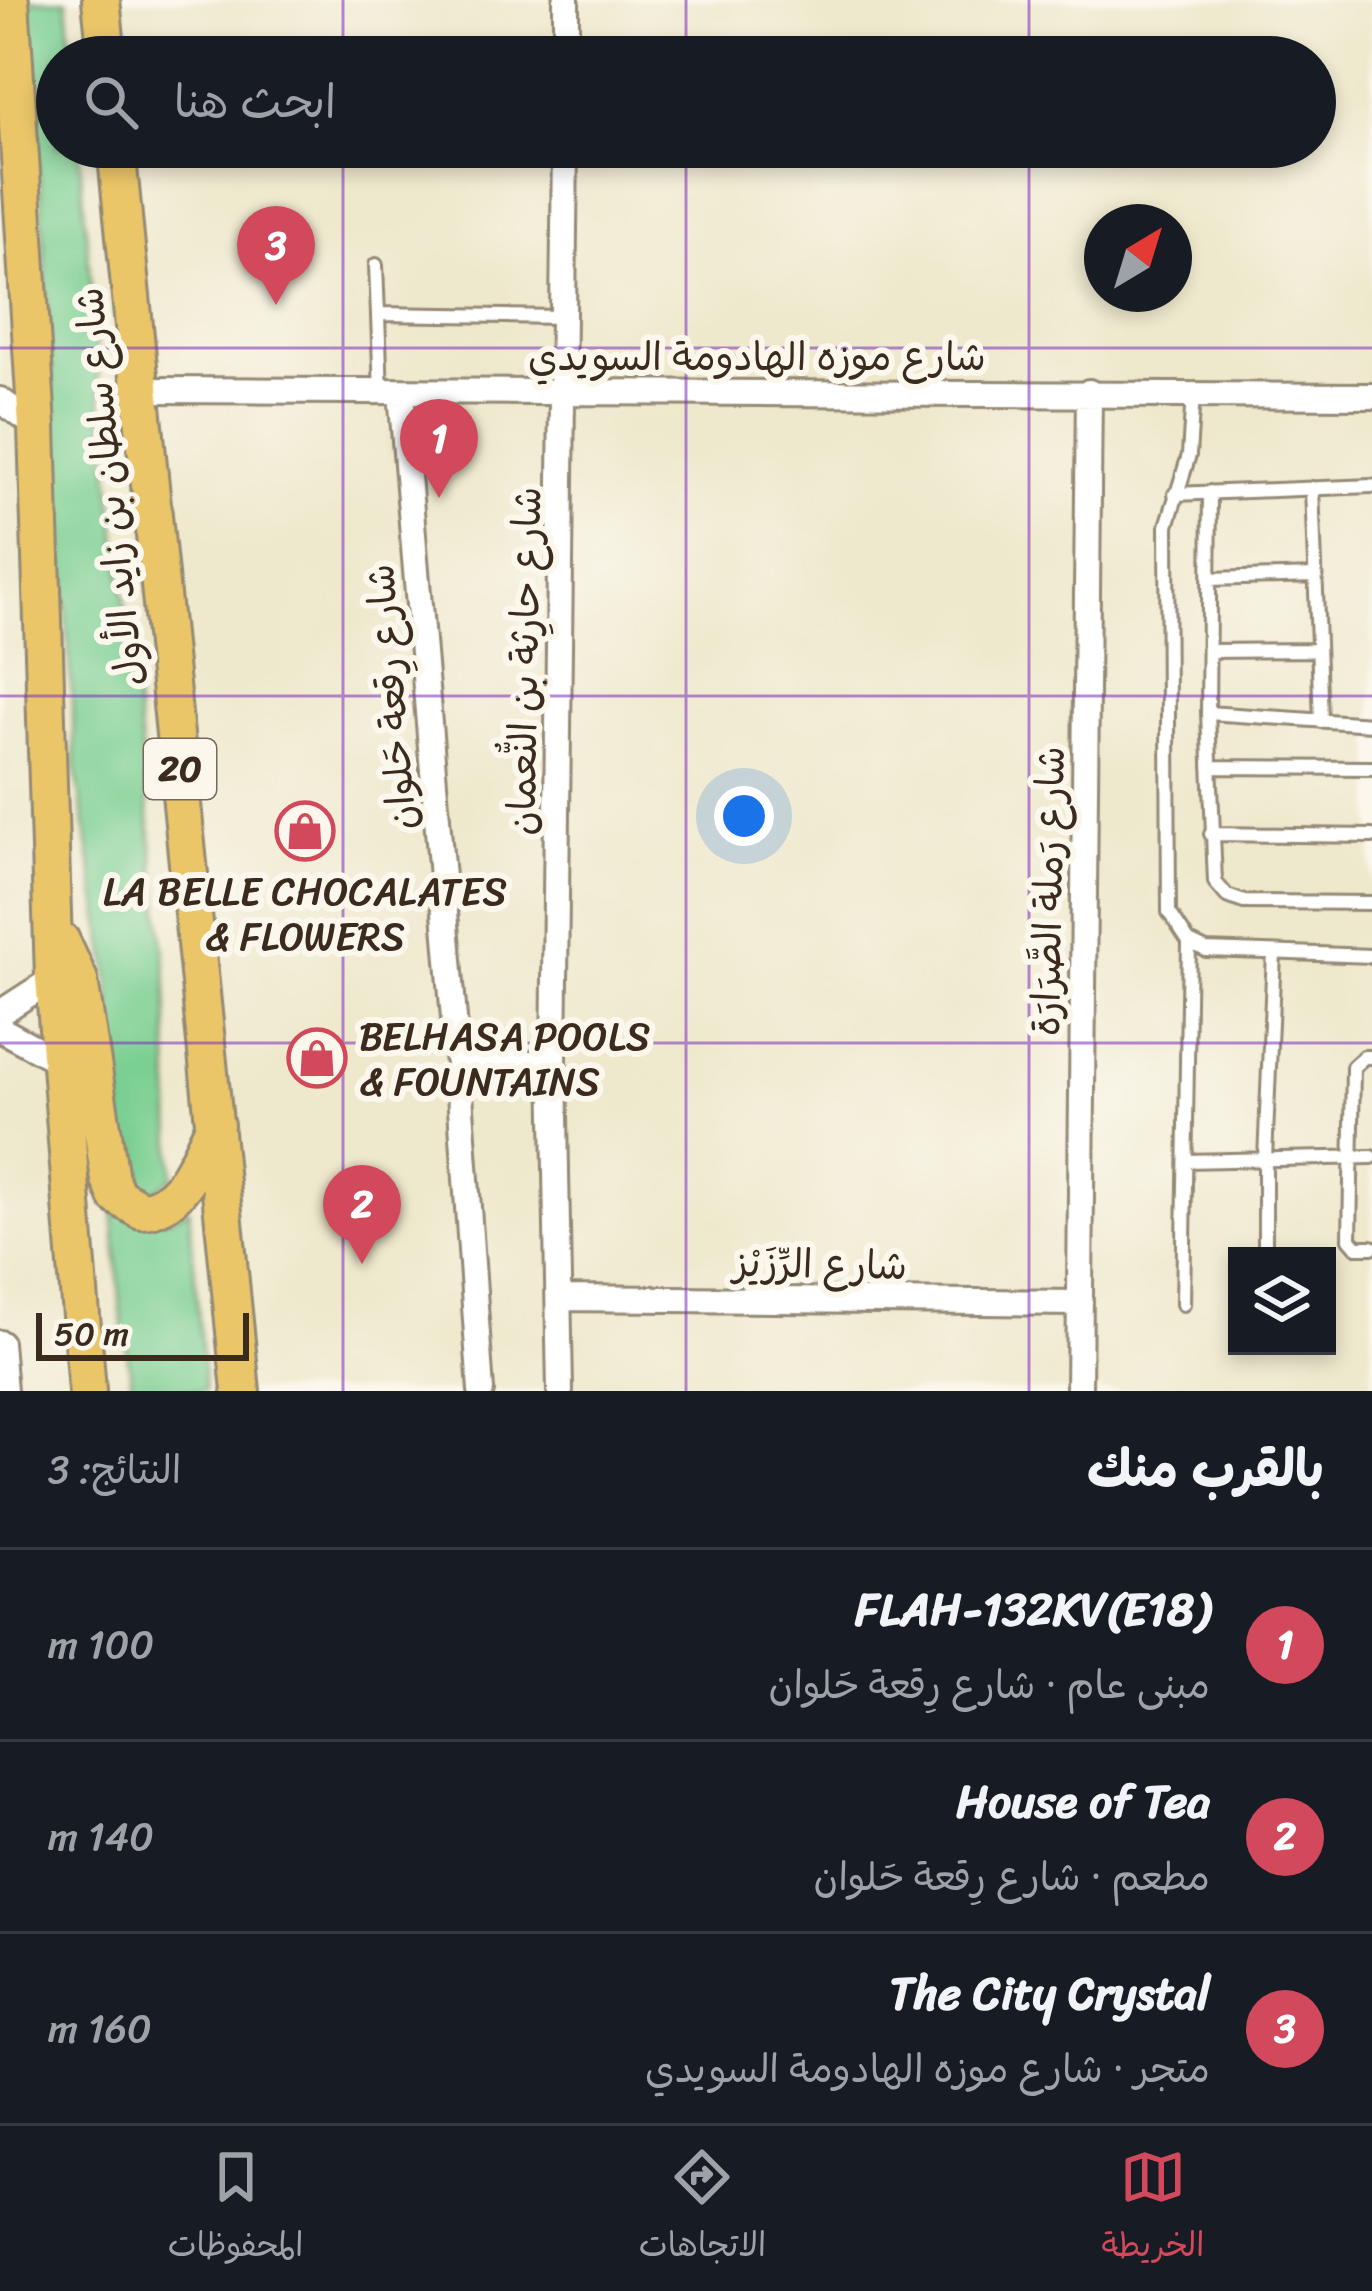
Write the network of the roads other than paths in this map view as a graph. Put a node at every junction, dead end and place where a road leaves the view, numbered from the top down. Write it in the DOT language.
graph roads {
  1 [pos="10,0"];
  2 [pos="566,0"];
  3 [pos="104,3"];
  4 [pos="106,36"];
  5 [pos="566,36"];
  6 [pos="118,168"];
  7 [pos="566,168"];
  8 [pos="376,265"];
  9 [pos="378,314"];
  10 [pos="564,317"];
  11 [pos="142,390"];
  12 [pos="564,392"];
  13 [pos="1089,392"];
  14 [pos="391,393"];
  15 [pos="1193,393"];
  16 [pos="1372,396"];
  17 [pos="0,400"];
  18 [pos="37,427"];
  19 [pos="1372,486"];
  20 [pos="1312,488"];
  21 [pos="1210,492"];
  22 [pos="1174,494"];
  23 [pos="1316,577"];
  24 [pos="1209,579"];
  25 [pos="1318,650"];
  26 [pos="1209,651"];
  27 [pos="1208,713"];
  28 [pos="1322,721"];
  29 [pos="1372,724"];
  30 [pos="1210,766"];
  31 [pos="1372,768"];
  32 [pos="1211,835"];
  33 [pos="1372,836"];
  34 [pos="1372,904"];
  35 [pos="53,927"];
  36 [pos="1190,942"];
  37 [pos="1274,953"];
  38 [pos="1372,956"];
  39 [pos="54,978"];
  40 [pos="0,1013"];
  41 [pos="0,1029"];
  42 [pos="1372,1057"];
  43 [pos="61,1062"];
  44 [pos="554,1062"];
  45 [pos="458,1066"];
  46 [pos="215,1125"];
  47 [pos="1349,1157"];
  48 [pos="1372,1157"];
  49 [pos="1265,1159"];
  50 [pos="1186,1161"];
  51 [pos="1265,1247"];
  52 [pos="1372,1247"];
  53 [pos="559,1298"];
  54 [pos="1080,1303"];
  55 [pos="1184,1304"];
  56 [pos="0,1343"];
  57 [pos="4,1391"];
  58 [pos="87,1391"];
  59 [pos="241,1391"];
  60 [pos="481,1391"];
  61 [pos="560,1391"];
  62 [pos="1079,1391"];
  1 -- 18 [label="main road, شارع سلطان بن زايد الأول"];
  2 -- 5 [label="street"];
  3 -- 4 [label="main road"];
  6 -- 11 [label="main road, شارع سلطان بن زايد الأول / 20"];
  7 -- 10 [label="street, شارع حارِثة بن النُّعمان"];
  8 -- 9 [label="lane"];
  9 -- 10 [label="lane"];
  9 -- 14 [label="lane"];
  10 -- 12 [label="street, شارع حارِثة بن النُّعمان"];
  11 -- 14 [label="street, شارع موزه الهادومة السويدي"];
  11 -- 46 [label="main road, شارع سلطان بن زايد الأول / 20"];
  12 -- 13 [label="street, شارع موزه الهادومة السويدي"];
  12 -- 14 [label="street, شارع موزه الهادومة السويدي"];
  12 -- 44 [label="street, شارع حارِثة بن النُّعمان"];
  13 -- 15 [label="street, شارع موزه الهادومة السويدي"];
  13 -- 54 [label="street, شارع رَملة الصَّرَارَة"];
  14 -- 45 [label="street, شارع رِقعة حَلوان"];
  15 -- 16 [label="street, شارع موزه الهادومة السويدي"];
  15 -- 22 [label="lane"];
  17 -- 18 [label="street"];
  18 -- 35 [label="main road, شارع سلطان بن زايد الأول"];
  19 -- 20 [label="lane"];
  20 -- 21 [label="lane"];
  20 -- 23 [label="lane"];
  21 -- 22 [label="lane"];
  21 -- 24 [label="lane"];
  22 -- 36 [label="lane"];
  23 -- 24 [label="lane"];
  23 -- 25 [label="lane"];
  24 -- 26 [label="lane"];
  25 -- 26 [label="lane"];
  25 -- 28 [label="lane"];
  26 -- 27 [label="lane"];
  27 -- 28 [label="lane"];
  27 -- 30 [label="lane"];
  28 -- 29 [label="lane"];
  30 -- 31 [label="lane"];
  30 -- 32 [label="lane"];
  32 -- 33 [label="lane"];
  32 -- 34 [label="lane"];
  35 -- 39 [label="main road, شارع سلطان بن زايد الأول"];
  35 -- 46 [label="main road"];
  36 -- 37 [label="lane"];
  36 -- 50 [label="lane"];
  37 -- 38 [label="lane"];
  37 -- 49 [label="lane"];
  39 -- 40 [label="street"];
  39 -- 43 [label="main road, شارع سلطان بن زايد الأول"];
  41 -- 43 [label="street"];
  42 -- 47 [label="lane"];
  43 -- 58 [label="main road, شارع سلطان بن زايد الأول"];
  44 -- 45 [label="street"];
  44 -- 53 [label="street, شارع حارِثة بن النُّعمان"];
  45 -- 60 [label="street, شارع رِقعة حَلوان"];
  46 -- 59 [label="main road, شارع سلطان بن زايد الأول / 20"];
  47 -- 48 [label="lane"];
  47 -- 49 [label="lane"];
  47 -- 52 [label="lane"];
  49 -- 50 [label="lane"];
  49 -- 51 [label="lane"];
  50 -- 55 [label="lane"];
  53 -- 54 [label="street, شارع الرِّزَيْز"];
  53 -- 61 [label="street, شارع حارِثة بن النُّعمان"];
  54 -- 62 [label="street, شارع رَملة الصَّرَارَة"];
  56 -- 57 [label="street"];
}
